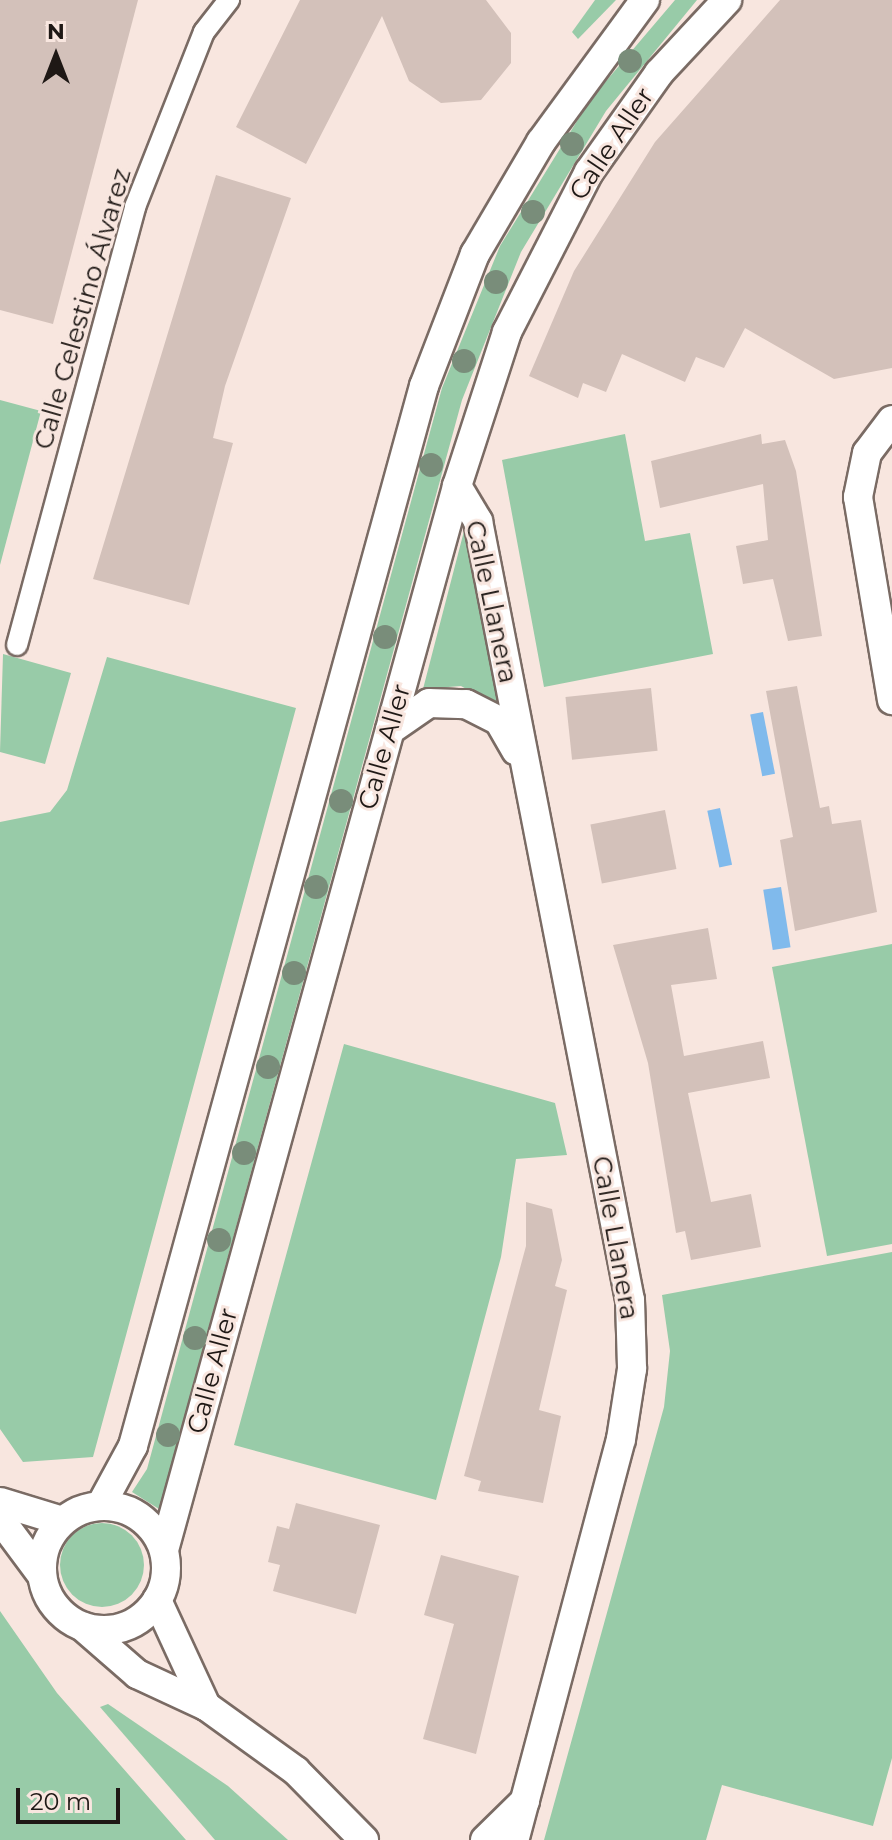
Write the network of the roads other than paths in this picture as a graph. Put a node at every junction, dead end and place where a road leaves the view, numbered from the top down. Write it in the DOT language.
graph roads {
  1 [pos="229,0"];
  2 [pos="645,0"];
  3 [pos="727,0"];
  4 [pos="892,420"];
  5 [pos="457,486"];
  6 [pos="17,645"];
  7 [pos="892,700"];
  8 [pos="390,730"];
  9 [pos="526,769"];
  10 [pos="0,1502"];
  11 [pos="101,1505"];
  12 [pos="0,1519"];
  13 [pos="62,1521"];
  14 [pos="164,1550"];
  15 [pos="41,1574"];
  16 [pos="157,1600"];
  17 [pos="83,1627"];
  18 [pos="206,1706"];
  19 [pos="528,1797"];
  20 [pos="364,1840"];
  21 [pos="485,1840"];
  22 [pos="514,1840"];
  1 -- 6 [label="street, Calle Celestino Álvarez"];
  2 -- 11 [label="street"];
  3 -- 5 [label="street, Calle Aller"];
  4 -- 7 [label="street"];
  5 -- 8 [label="street, Calle Aller"];
  5 -- 9 [label="street, Calle Llanera"];
  8 -- 9 [label="street, Calle Llanera"];
  8 -- 14 [label="street, Calle Aller"];
  9 -- 19 [label="street, Calle Llanera"];
  10 -- 13 [label="street"];
  11 -- 13 [label="street"];
  11 -- 14 [label="street"];
  12 -- 15 [label="street"];
  13 -- 15 [label="street"];
  14 -- 16 [label="street"];
  15 -- 17 [label="street"];
  16 -- 17 [label="street"];
  16 -- 18 [label="street"];
  17 -- 18 [label="street"];
  18 -- 20 [label="street"];
  19 -- 21 [label="street"];
  19 -- 22 [label="street, Calle Llanera"];
}
